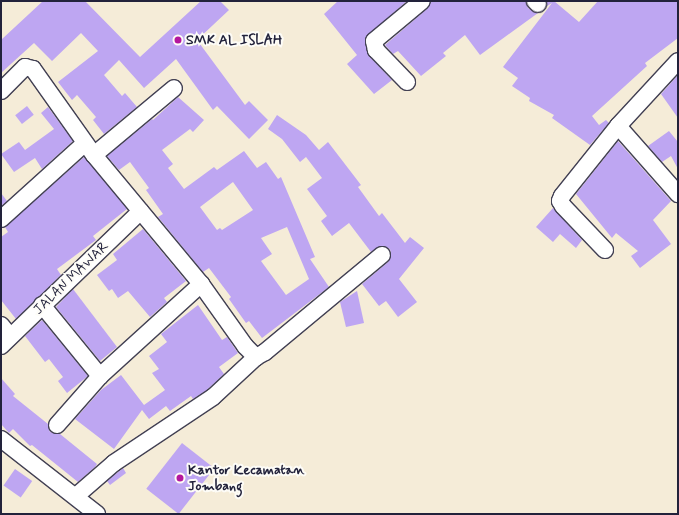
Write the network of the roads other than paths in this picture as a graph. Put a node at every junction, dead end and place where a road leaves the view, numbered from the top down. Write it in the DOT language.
graph roads {
  1 [pos="422,1"];
  2 [pos="678,60"];
  3 [pos="407,82"];
  4 [pos="174,88"];
  5 [pos="1,91"];
  6 [pos="618,126"];
  7 [pos="90,149"];
  8 [pos="678,194"];
  9 [pos="141,211"];
  10 [pos="1,219"];
  11 [pos="605,250"];
  12 [pos="382,255"];
  13 [pos="201,284"];
  14 [pos="42,306"];
  15 [pos="4,336"];
  16 [pos="256,357"];
  17 [pos="100,376"];
  18 [pos="57,424"];
  19 [pos="1,438"];
  20 [pos="76,496"];
  21 [pos="97,514"];
  1 -- 3 [label="street"];
  2 -- 6 [label="street"];
  4 -- 7 [label="street"];
  5 -- 7 [label="street"];
  6 -- 8 [label="street"];
  6 -- 11 [label="street"];
  7 -- 9 [label="street"];
  7 -- 10 [label="street"];
  9 -- 13 [label="street"];
  9 -- 14 [label="street, JALAN MAWAR"];
  12 -- 16 [label="street"];
  13 -- 16 [label="street"];
  13 -- 17 [label="street"];
  14 -- 15 [label="street, JALAN MAWAR"];
  14 -- 17 [label="street"];
  16 -- 20 [label="street"];
  17 -- 18 [label="street"];
  19 -- 20 [label="street"];
  20 -- 21 [label="street"];
}
